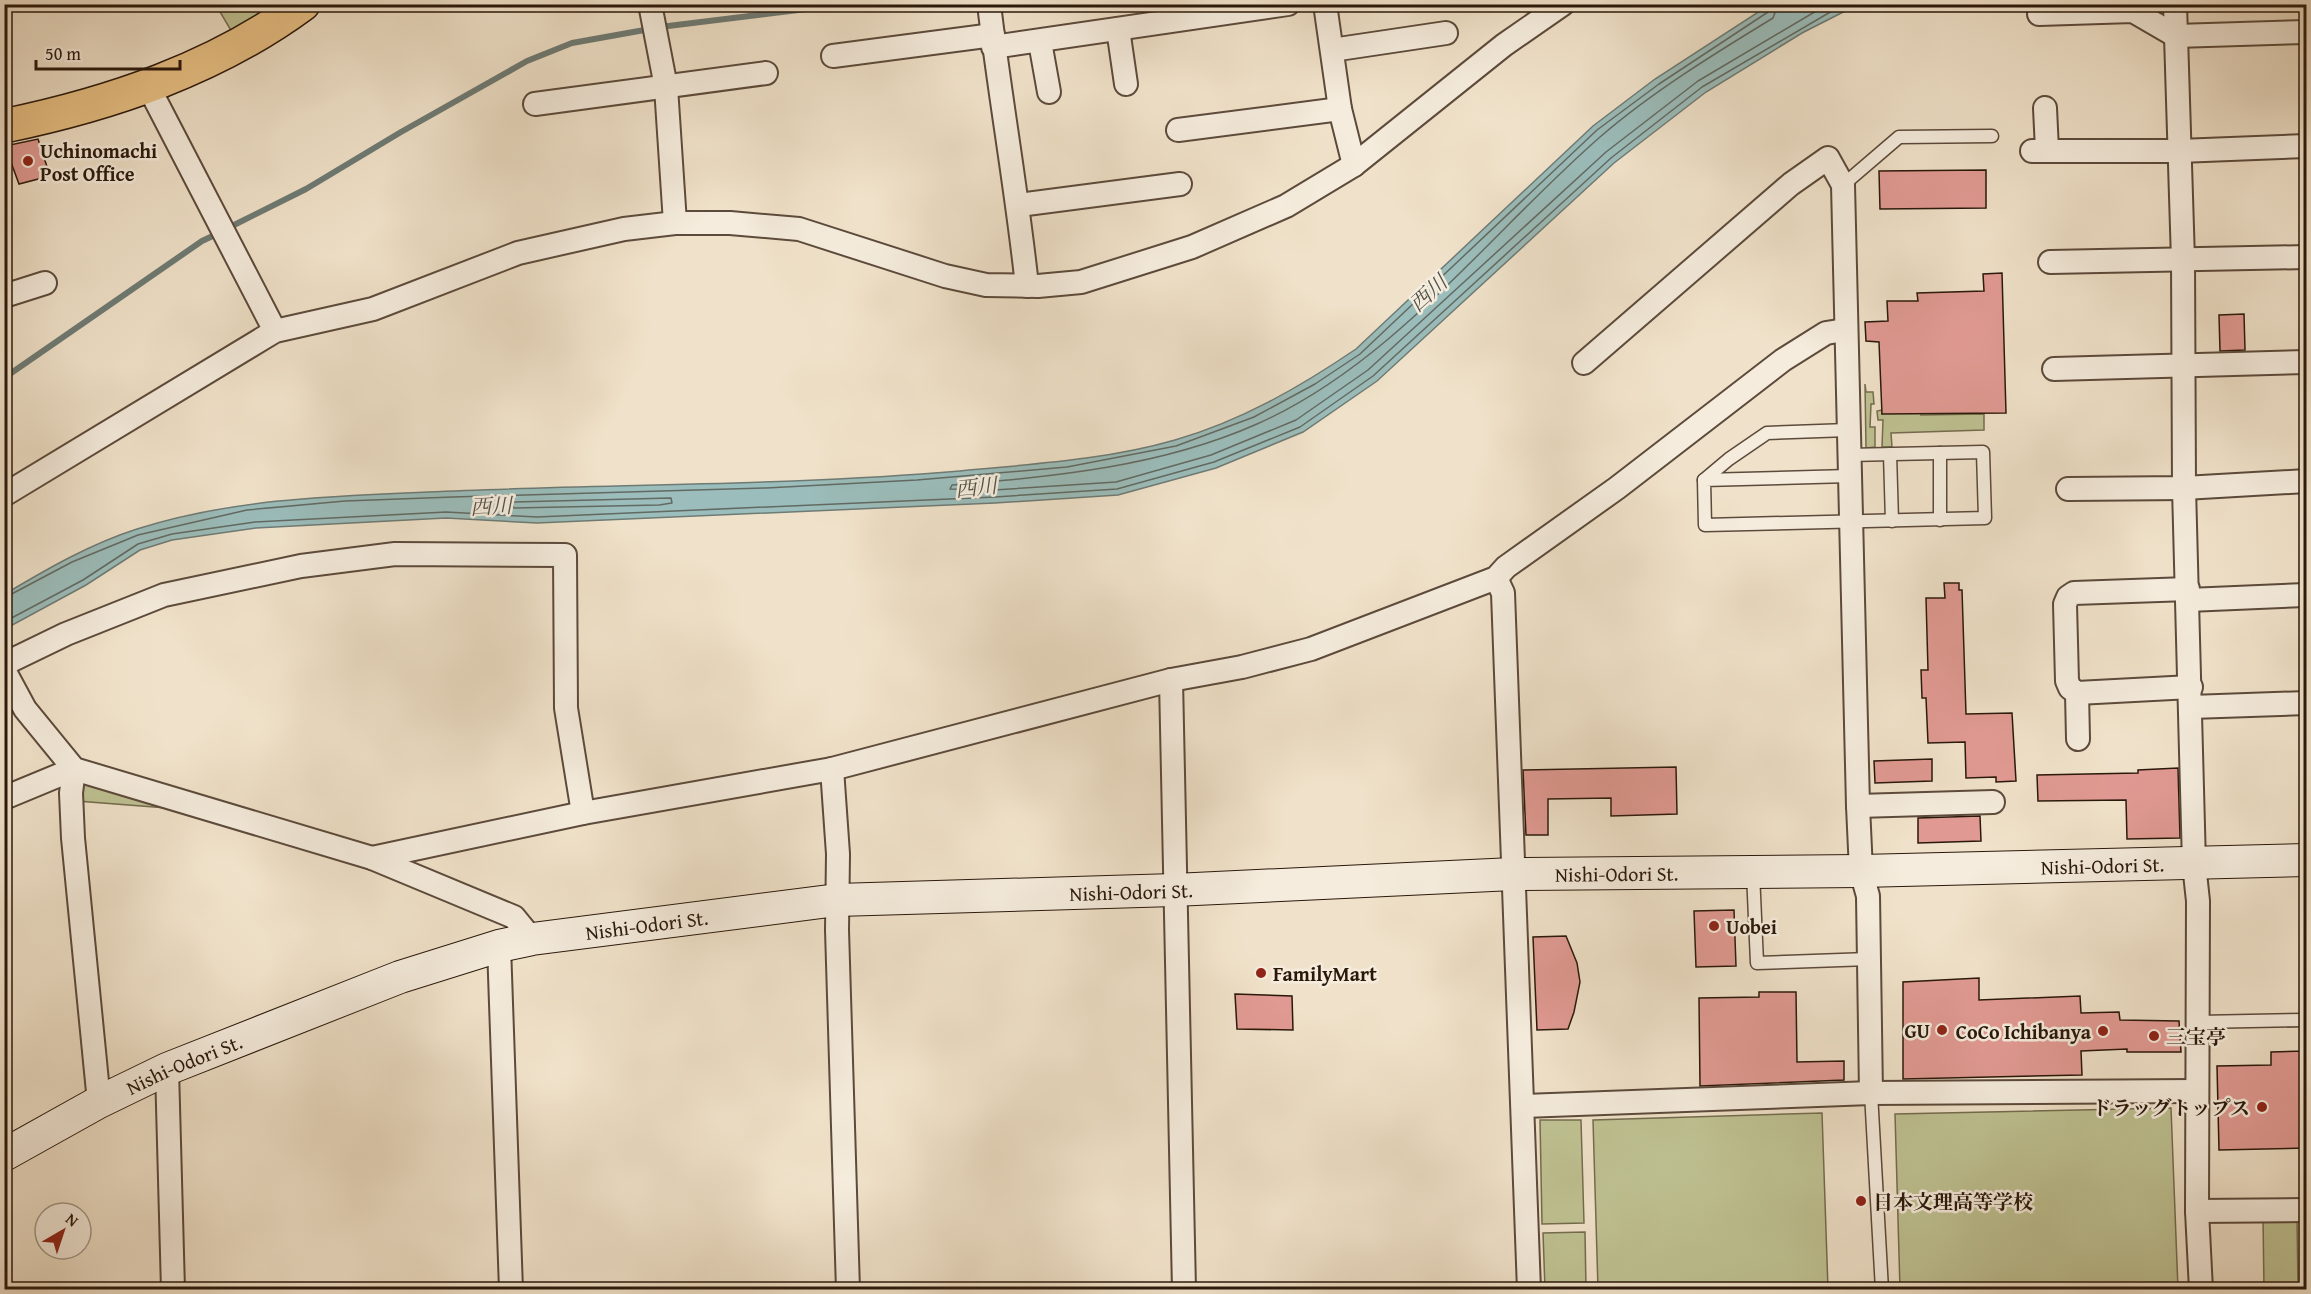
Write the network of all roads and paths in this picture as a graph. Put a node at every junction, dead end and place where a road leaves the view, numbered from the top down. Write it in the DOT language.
graph roads {
  1 [pos="650,4"];
  2 [pos="990,4"];
  3 [pos="1288,4"];
  4 [pos="1325,4"];
  5 [pos="1563,4"];
  6 [pos="2175,4"];
  7 [pos="298,6"];
  8 [pos="2039,14"];
  9 [pos="1118,29"];
  10 [pos="2307,32"];
  11 [pos="1446,33"];
  12 [pos="2176,36"];
  13 [pos="993,41"];
  14 [pos="1041,42"];
  15 [pos="1332,50"];
  16 [pos="832,56"];
  17 [pos="766,73"];
  18 [pos="1126,84"];
  19 [pos="148,86"];
  20 [pos="666,87"];
  21 [pos="1049,92"];
  22 [pos="535,105"];
  23 [pos="2045,108"];
  24 [pos="1340,109"];
  25 [pos="4,126"];
  26 [pos="1178,130"];
  27 [pos="1992,136"];
  28 [pos="2307,146"];
  29 [pos="2179,151"];
  30 [pos="1354,165"];
  31 [pos="1180,184"];
  32 [pos="1843,185"];
  33 [pos="1019,205"];
  34 [pos="675,223"];
  35 [pos="2307,257"];
  36 [pos="2183,260"];
  37 [pos="2050,262"];
  38 [pos="45,284"];
  39 [pos="1027,286"];
  40 [pos="4,296"];
  41 [pos="1845,330"];
  42 [pos="275,331"];
  43 [pos="2307,362"];
  44 [pos="1584,363"];
  45 [pos="2183,366"];
  46 [pos="2054,369"];
  47 [pos="1848,430"];
  48 [pos="1940,453"];
  49 [pos="1890,454"];
  50 [pos="1849,465"];
  51 [pos="1704,480"];
  52 [pos="2307,481"];
  53 [pos="2184,488"];
  54 [pos="2068,489"];
  55 [pos="4,495"];
  56 [pos="1940,520"];
  57 [pos="1892,521"];
  58 [pos="1850,522"];
  59 [pos="1497,578"];
  60 [pos="2188,594"];
  61 [pos="2307,595"];
  62 [pos="4,664"];
  63 [pos="4,670"];
  64 [pos="1171,680"];
  65 [pos="2077,693"];
  66 [pos="2191,697"];
  67 [pos="2307,703"];
  68 [pos="2078,739"];
  69 [pos="74,769"];
  70 [pos="832,769"];
  71 [pos="4,798"];
  72 [pos="1993,802"];
  73 [pos="1858,806"];
  74 [pos="583,813"];
  75 [pos="372,858"];
  76 [pos="2307,860"];
  77 [pos="2194,864"];
  78 [pos="1861,871"];
  79 [pos="1753,872"];
  80 [pos="1513,874"];
  81 [pos="1174,890"];
  82 [pos="837,900"];
  83 [pos="532,939"];
  84 [pos="499,946"];
  85 [pos="1869,959"];
  86 [pos="2307,1020"];
  87 [pos="2199,1022"];
  88 [pos="167,1069"];
  89 [pos="2197,1091"];
  90 [pos="1871,1093"];
  91 [pos="99,1102"];
  92 [pos="1523,1106"];
  93 [pos="4,1155"];
  94 [pos="2307,1210"];
  95 [pos="2197,1211"];
  96 [pos="173,1290"];
  97 [pos="511,1290"];
  98 [pos="848,1290"];
  99 [pos="1184,1290"];
  100 [pos="1528,1290"];
  101 [pos="1882,1290"];
  102 [pos="2200,1290"];
  1 -- 20 [label="street"];
  2 -- 13 [label="street"];
  3 -- 9 [label="street"];
  4 -- 15 [label="street"];
  5 -- 30 [label="street"];
  6 -- 12 [label="street"];
  7 -- 19 [label="main road"];
  8 -- 12 [label="street"];
  9 -- 14 [label="street"];
  9 -- 18 [label="street"];
  10 -- 12 [label="street"];
  11 -- 15 [label="street"];
  12 -- 29 [label="street"];
  13 -- 14 [label="street"];
  13 -- 16 [label="street"];
  13 -- 33 [label="street"];
  14 -- 21 [label="street"];
  15 -- 24 [label="street"];
  17 -- 20 [label="street"];
  19 -- 25 [label="main road"];
  19 -- 42 [label="street"];
  20 -- 22 [label="street"];
  20 -- 34 [label="street"];
  23 -- 29 [label="street"];
  24 -- 26 [label="street"];
  24 -- 30 [label="street"];
  27 -- 32 [label="lane"];
  28 -- 29 [label="street"];
  29 -- 36 [label="street"];
  30 -- 39 [label="street"];
  31 -- 33 [label="street"];
  32 -- 41 [label="street"];
  32 -- 44 [label="street"];
  33 -- 39 [label="street"];
  34 -- 39 [label="street"];
  34 -- 42 [label="street"];
  35 -- 36 [label="street"];
  36 -- 37 [label="street"];
  36 -- 45 [label="street"];
  38 -- 40 [label="street"];
  41 -- 47 [label="street"];
  41 -- 59 [label="street"];
  42 -- 55 [label="street"];
  43 -- 45 [label="street"];
  45 -- 46 [label="street"];
  45 -- 53 [label="street"];
  47 -- 50 [label="street"];
  47 -- 51 [label="lane"];
  48 -- 49 [label="lane"];
  48 -- 56 [label="lane"];
  48 -- 56 [label="lane"];
  49 -- 50 [label="lane"];
  49 -- 57 [label="lane"];
  50 -- 51 [label="lane"];
  50 -- 58 [label="street"];
  51 -- 58 [label="lane"];
  52 -- 53 [label="street"];
  53 -- 54 [label="street"];
  53 -- 60 [label="street"];
  56 -- 57 [label="lane"];
  57 -- 58 [label="lane"];
  58 -- 73 [label="street"];
  59 -- 64 [label="street"];
  59 -- 80 [label="street"];
  60 -- 61 [label="street"];
  60 -- 65 [label="street"];
  60 -- 66 [label="street"];
  62 -- 74 [label="street"];
  63 -- 69 [label="street"];
  64 -- 70 [label="street"];
  64 -- 81 [label="street"];
  65 -- 66 [label="street"];
  65 -- 68 [label="street"];
  66 -- 67 [label="street"];
  66 -- 77 [label="street"];
  69 -- 71 [label="street"];
  69 -- 75 [label="street"];
  69 -- 91 [label="street"];
  70 -- 74 [label="street"];
  70 -- 82 [label="street"];
  72 -- 73 [label="street"];
  73 -- 78 [label="street"];
  74 -- 75 [label="street"];
  75 -- 83 [label="street"];
  76 -- 77 [label="street, Nishi-Odori St."];
  77 -- 78 [label="street, Nishi-Odori St."];
  77 -- 87 [label="street"];
  78 -- 79 [label="street, Nishi-Odori St."];
  78 -- 85 [label="street"];
  79 -- 80 [label="street, Nishi-Odori St."];
  79 -- 85 [label="lane"];
  80 -- 81 [label="street, Nishi-Odori St."];
  80 -- 92 [label="street"];
  81 -- 82 [label="street, Nishi-Odori St."];
  81 -- 99 [label="street"];
  82 -- 83 [label="street, Nishi-Odori St."];
  82 -- 98 [label="street"];
  83 -- 84 [label="street, Nishi-Odori St."];
  84 -- 88 [label="street, Nishi-Odori St."];
  84 -- 97 [label="street"];
  85 -- 90 [label="street"];
  86 -- 87 [label="lane"];
  87 -- 89 [label="street"];
  88 -- 91 [label="street, Nishi-Odori St."];
  88 -- 96 [label="street"];
  89 -- 90 [label="street"];
  89 -- 95 [label="street"];
  90 -- 92 [label="street"];
  90 -- 101 [label="lane"];
  91 -- 93 [label="street, Nishi-Odori St."];
  92 -- 100 [label="street"];
  94 -- 95 [label="street"];
  95 -- 102 [label="street"];
}
